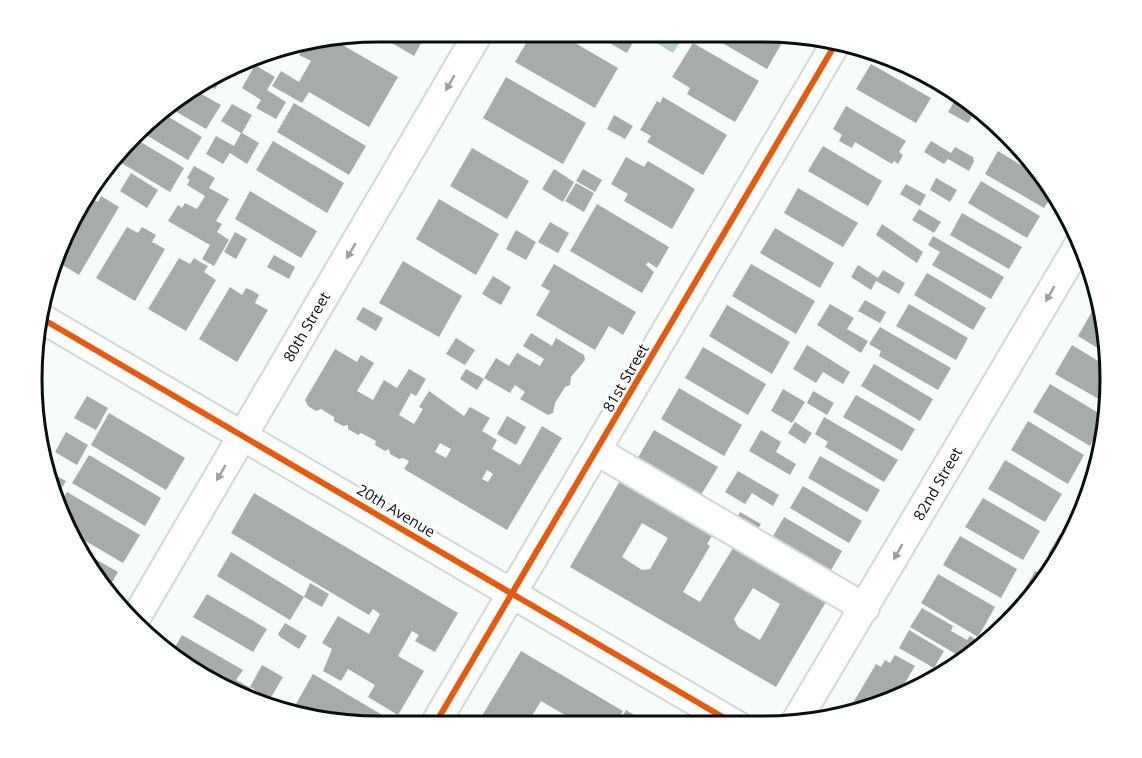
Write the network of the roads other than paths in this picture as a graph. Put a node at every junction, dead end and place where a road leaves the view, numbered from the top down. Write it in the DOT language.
graph roads {
  1 [pos="473,42"];
  2 [pos="833,49"];
  3 [pos="1075,252"];
  4 [pos="47,321"];
  5 [pos="243,435"];
  6 [pos="597,451"];
  7 [pos="512,593"];
  8 [pos="866,608"];
  9 [pos="138,614"];
  10 [pos="801,714"];
  11 [pos="440,716"];
  12 [pos="721,716"];
  1 -- 5 [label="street, 80th Street, one-way"];
  2 -- 6 [label="street, 81st Street"];
  3 -- 8 [label="street, 82nd Street, one-way"];
  4 -- 5 [label="street, 20th Avenue"];
  5 -- 7 [label="street, 20th Avenue"];
  5 -- 9 [label="street, 80th Street, one-way"];
  6 -- 7 [label="street, 81st Street"];
  6 -- 8 [label="street"];
  7 -- 11 [label="street, 81st Street"];
  7 -- 12 [label="street, 20th Avenue"];
  8 -- 10 [label="street, 82nd Street"];
}
